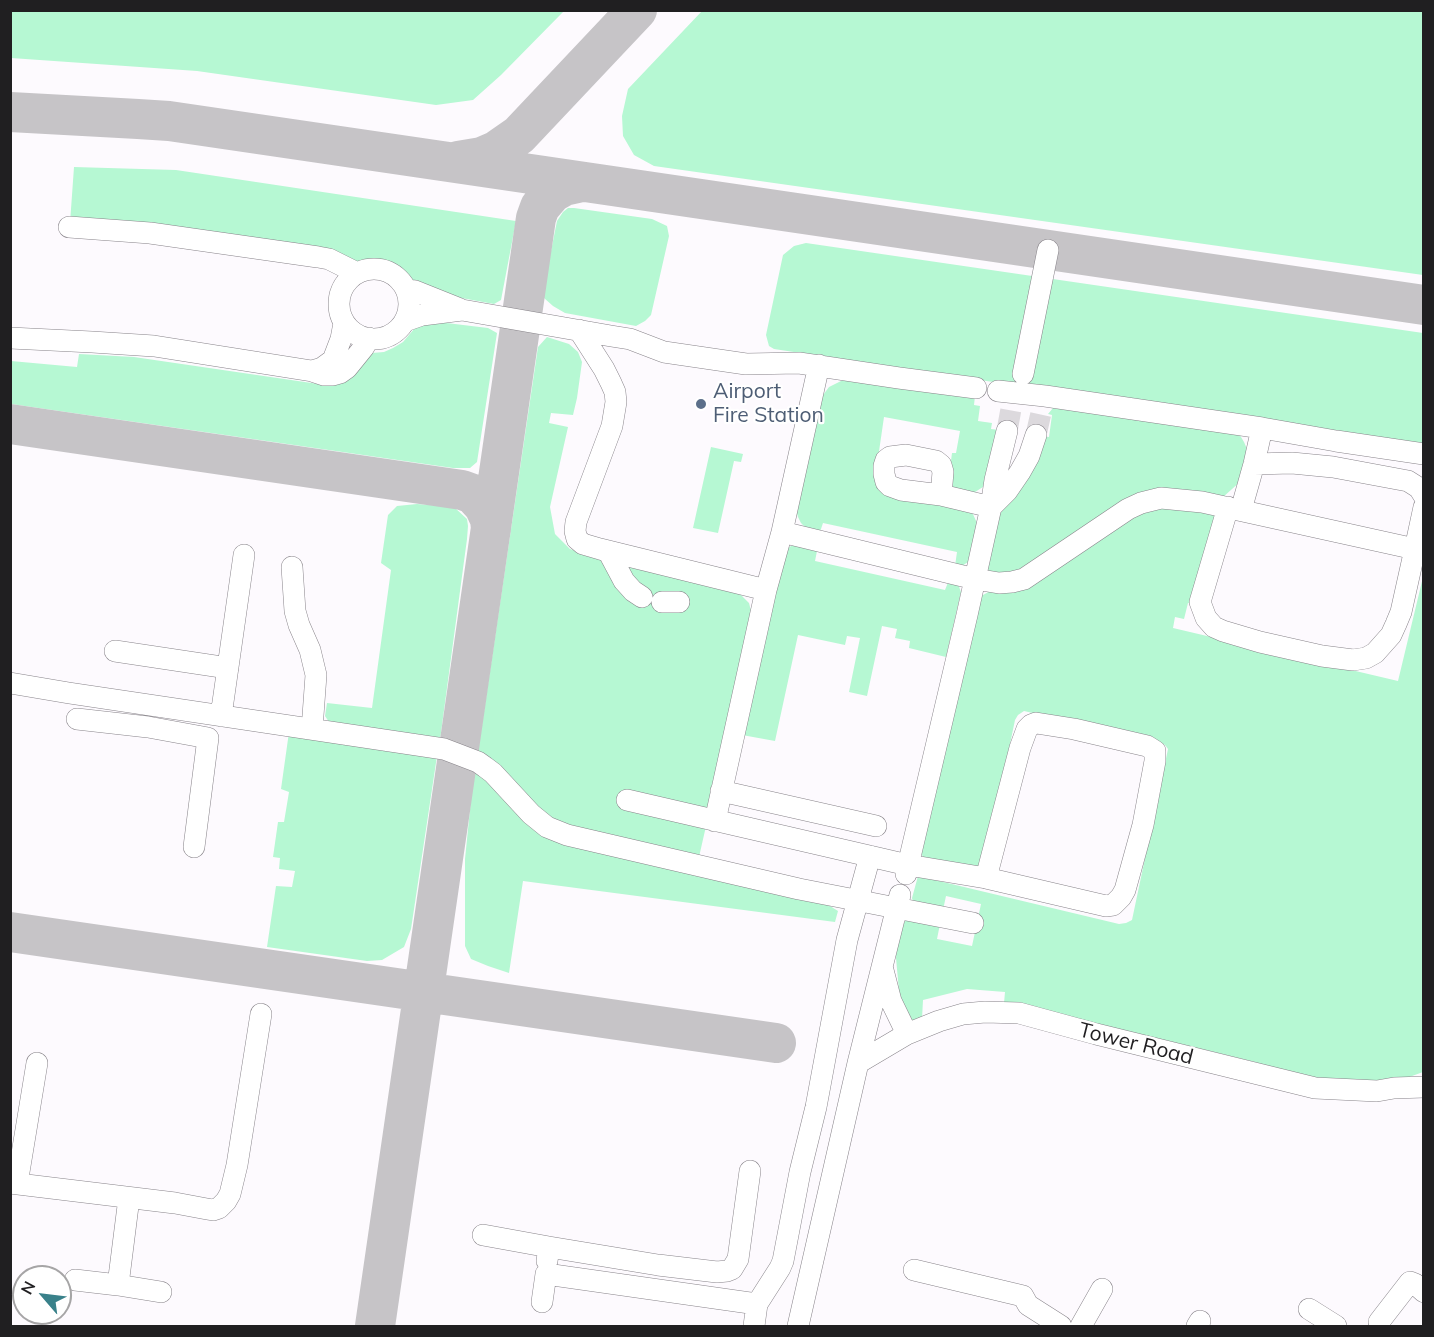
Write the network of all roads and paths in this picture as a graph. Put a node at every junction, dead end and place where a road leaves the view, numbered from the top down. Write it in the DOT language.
graph roads {
  1 [pos="69,227"];
  2 [pos="1048,250"];
  3 [pos="357,273"];
  4 [pos="407,290"];
  5 [pos="462,310"];
  6 [pos="405,321"];
  7 [pos="344,322"];
  8 [pos="579,330"];
  9 [pos="10,338"];
  10 [pos="369,338"];
  11 [pos="819,365"];
  12 [pos="312,371"];
  13 [pos="976,388"];
  14 [pos="1262,428"];
  15 [pos="1007,431"];
  16 [pos="1035,435"];
  17 [pos="1424,454"];
  18 [pos="1254,464"];
  19 [pos="941,495"];
  20 [pos="1424,496"];
  21 [pos="991,507"];
  22 [pos="1424,507"];
  23 [pos="1234,509"];
  24 [pos="782,532"];
  25 [pos="1415,549"];
  26 [pos="608,551"];
  27 [pos="244,555"];
  28 [pos="292,567"];
  29 [pos="975,579"];
  30 [pos="766,590"];
  31 [pos="661,600"];
  32 [pos="115,651"];
  33 [pos="228,668"];
  34 [pos="10,683"];
  35 [pos="216,716"];
  36 [pos="77,719"];
  37 [pos="312,729"];
  38 [pos="208,738"];
  39 [pos="721,791"];
  40 [pos="627,800"];
  41 [pos="715,820"];
  42 [pos="876,826"];
  43 [pos="194,847"];
  44 [pos="870,856"];
  45 [pos="907,869"];
  46 [pos="986,878"];
  47 [pos="857,899"];
  48 [pos="898,901"];
  49 [pos="972,922"];
  50 [pos="882,968"];
  51 [pos="261,1014"];
  52 [pos="907,1034"];
  53 [pos="37,1063"];
  54 [pos="858,1064"];
  55 [pos="1421,1085"];
  56 [pos="750,1171"];
  57 [pos="14,1184"];
  58 [pos="129,1198"];
  59 [pos="483,1235"];
  60 [pos="549,1247"];
  61 [pos="914,1270"];
  62 [pos="546,1274"];
  63 [pos="75,1280"];
  64 [pos="118,1285"];
  65 [pos="1102,1289"];
  66 [pos="161,1292"];
  67 [pos="1424,1292"];
  68 [pos="542,1302"];
  69 [pos="757,1304"];
  70 [pos="1309,1309"];
  71 [pos="1379,1322"];
  72 [pos="1051,1324"];
  73 [pos="754,1326"];
  74 [pos="798,1326"];
  75 [pos="1081,1326"];
  76 [pos="1336,1326"];
  1 -- 3 [label="street"];
  2 -- 14 [label="street"];
  3 -- 4 [label="street"];
  3 -- 7 [label="street"];
  4 -- 5 [label="street"];
  4 -- 6 [label="street"];
  5 -- 6 [label="street"];
  5 -- 8 [label="street"];
  6 -- 10 [label="street"];
  7 -- 10 [label="street"];
  7 -- 12 [label="street"];
  8 -- 11 [label="street"];
  8 -- 26 [label="street"];
  9 -- 12 [label="street"];
  10 -- 12 [label="street"];
  11 -- 13 [label="street"];
  11 -- 24 [label="street"];
  14 -- 17 [label="street"];
  14 -- 18 [label="street"];
  15 -- 21 [label="street"];
  16 -- 21 [label="street"];
  18 -- 20 [label="street"];
  18 -- 23 [label="street"];
  19 -- 21 [label="street"];
  21 -- 29 [label="street"];
  22 -- 25 [label="street"];
  23 -- 25 [label="street"];
  23 -- 25 [label="street"];
  23 -- 29 [label="street"];
  24 -- 29 [label="street"];
  24 -- 30 [label="street"];
  26 -- 30 [label="street"];
  26 -- 31 [label="street"];
  27 -- 33 [label="street"];
  28 -- 37 [label="street"];
  29 -- 45 [label="street"];
  30 -- 39 [label="street"];
  32 -- 33 [label="street"];
  33 -- 35 [label="street"];
  34 -- 35 [label="street"];
  35 -- 37 [label="street"];
  35 -- 38 [label="street"];
  36 -- 38 [label="street"];
  37 -- 47 [label="street"];
  38 -- 43 [label="street"];
  39 -- 41 [label="street"];
  39 -- 42 [label="street"];
  40 -- 41 [label="street"];
  41 -- 44 [label="street"];
  44 -- 45 [label="street"];
  44 -- 47 [label="street"];
  45 -- 46 [label="street"];
  46 -- 46 [label="street"];
  47 -- 48 [label="street"];
  47 -- 69 [label="street"];
  48 -- 49 [label="street"];
  48 -- 50 [label="street"];
  50 -- 52 [label="street"];
  50 -- 54 [label="street"];
  51 -- 58 [label="street"];
  52 -- 54 [label="street, Tower Road"];
  52 -- 55 [label="street, Tower Road"];
  53 -- 57 [label="street"];
  54 -- 74 [label="street"];
  56 -- 60 [label="street"];
  57 -- 58 [label="street"];
  58 -- 64 [label="street"];
  59 -- 60 [label="street"];
  60 -- 62 [label="street"];
  61 -- 72 [label="street"];
  62 -- 68 [label="street"];
  62 -- 69 [label="street"];
  63 -- 64 [label="street"];
  64 -- 66 [label="street"];
  65 -- 75 [label="street"];
  67 -- 71 [label="street"];
  69 -- 73 [label="street"];
  70 -- 76 [label="street"];
}
